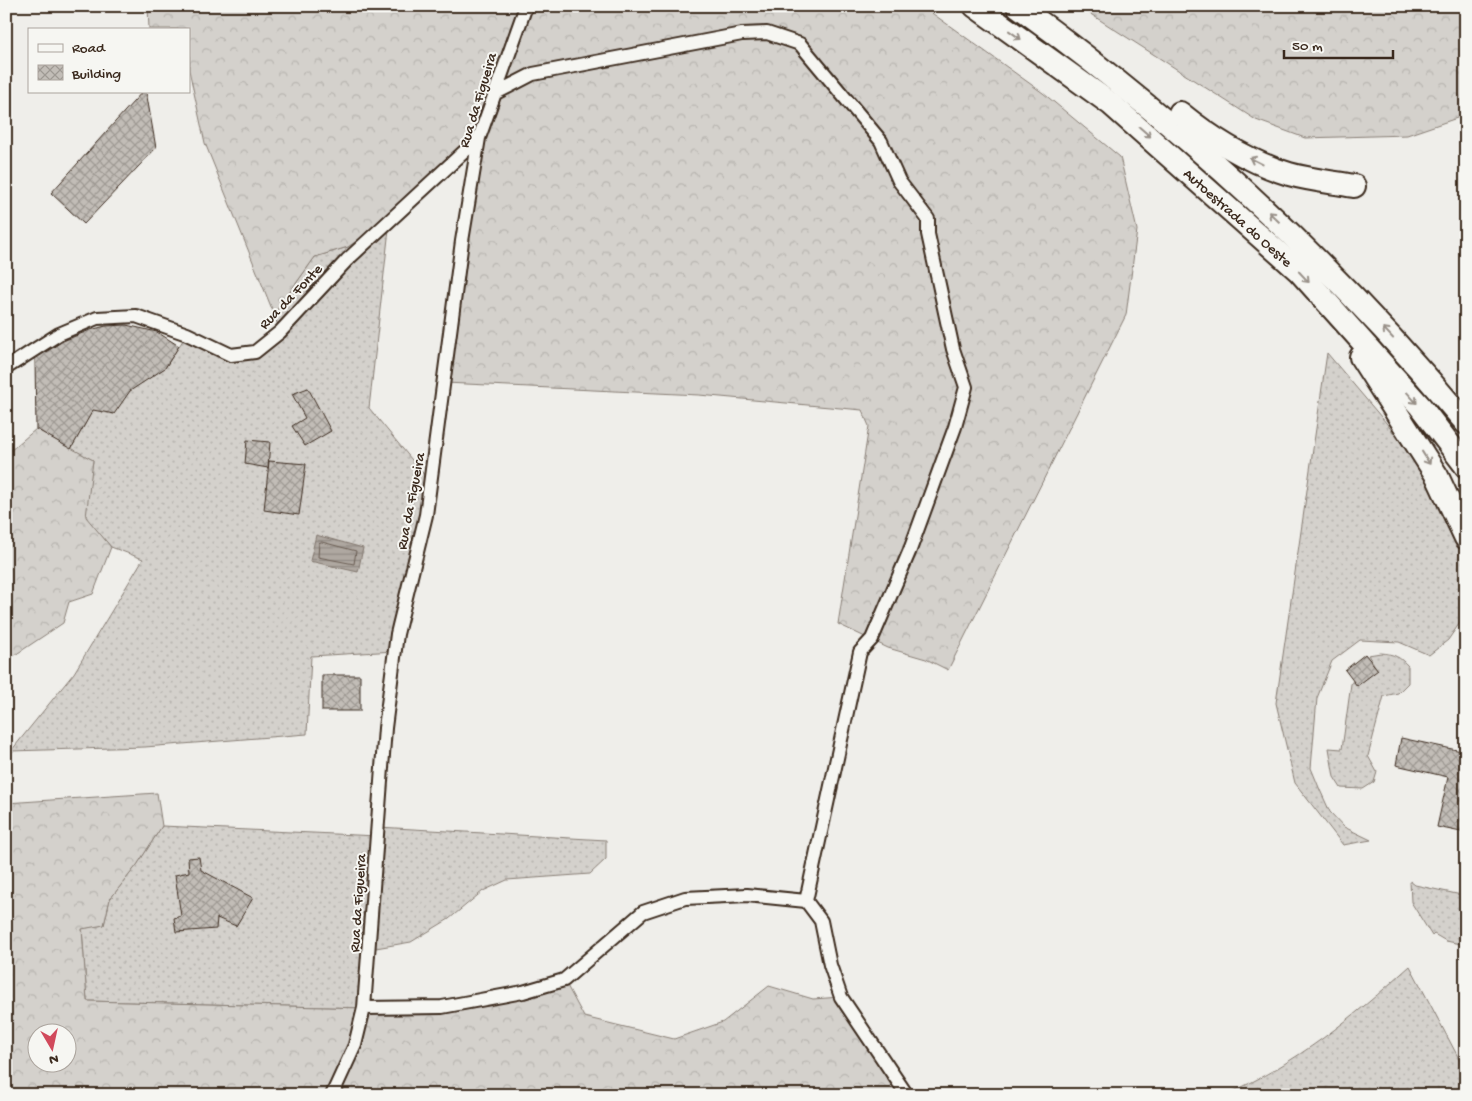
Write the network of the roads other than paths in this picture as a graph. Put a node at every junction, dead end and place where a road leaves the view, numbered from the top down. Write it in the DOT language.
graph roads {
  1 [pos="526,6"];
  2 [pos="975,6"];
  3 [pos="1018,6"];
  4 [pos="1107,72"];
  5 [pos="496,93"];
  6 [pos="479,138"];
  7 [pos="1354,186"];
  8 [pos="1324,299"];
  9 [pos="6,368"];
  10 [pos="1466,423"];
  11 [pos="1466,466"];
  12 [pos="1466,538"];
  13 [pos="806,902"];
  14 [pos="364,1008"];
  15 [pos="332,1095"];
  16 [pos="907,1095"];
  1 -- 5 [label="street, Rua da Figueira"];
  2 -- 8 [label="highway, Autoestrada do Oeste, one-way"];
  3 -- 4 [label="highway, Autoestrada do Oeste"];
  7 -- 4 [label="highway, one-way"];
  10 -- 4 [label="highway, Autoestrada do Oeste, one-way"];
  5 -- 6 [label="street, Rua da Figueira"];
  5 -- 13 [label="street"];
  6 -- 9 [label="street, Rua da Fonte"];
  6 -- 14 [label="street, Rua da Figueira"];
  8 -- 11 [label="highway, Autoestrada do Oeste, one-way"];
  8 -- 12 [label="highway, one-way"];
  13 -- 14 [label="street"];
  13 -- 16 [label="street"];
  14 -- 15 [label="street, Rua da Figueira"];
}
